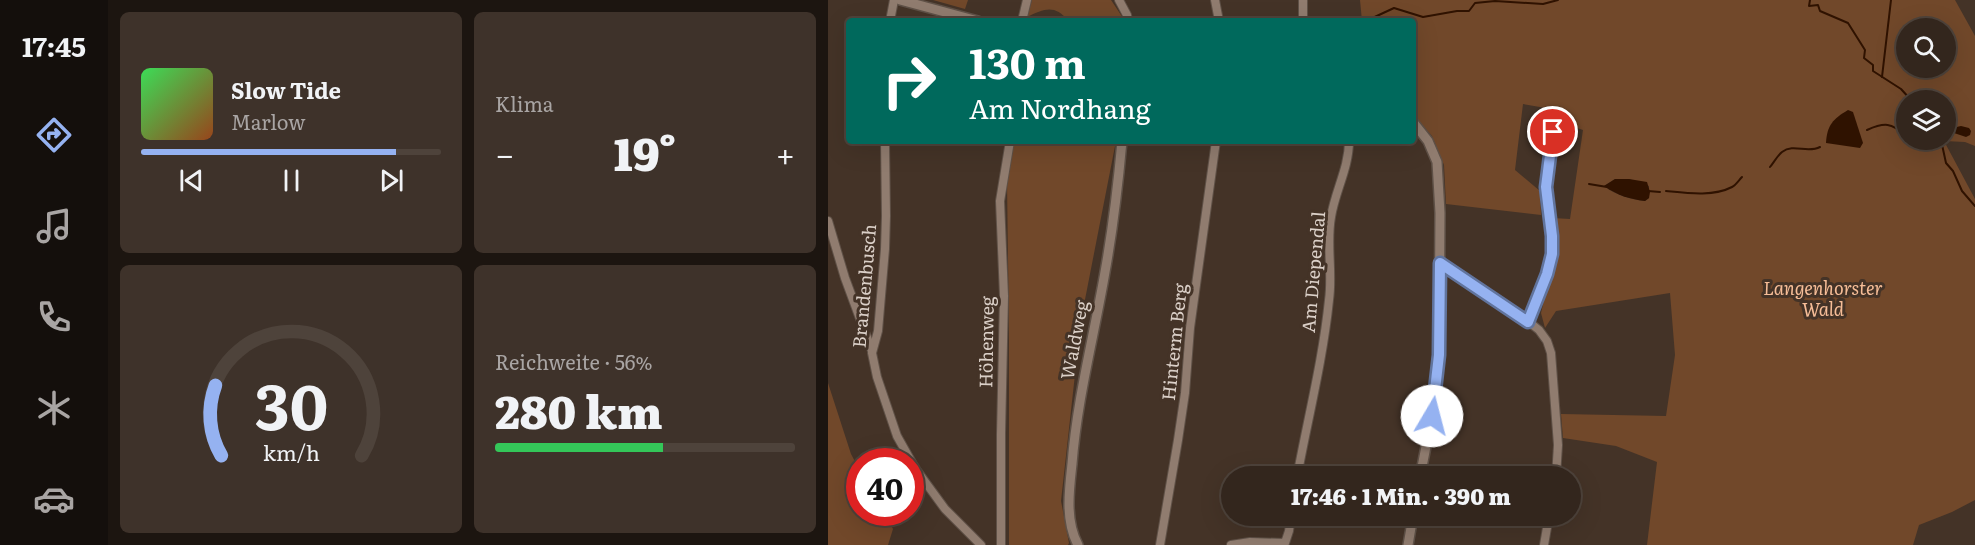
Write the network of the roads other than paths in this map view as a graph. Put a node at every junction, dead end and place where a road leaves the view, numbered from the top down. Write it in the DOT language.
graph roads {
  1 [pos="894,0"];
  2 [pos="900,0"];
  3 [pos="1027,0"];
  4 [pos="1119,0"];
  5 [pos="1215,0"];
  6 [pos="1303,0"];
  7 [pos="891,18"];
  8 [pos="967,18"];
  9 [pos="1023,18"];
  10 [pos="1128,18"];
  11 [pos="1218,18"];
  12 [pos="1304,18"];
  13 [pos="1416,126"];
  14 [pos="1553,132"];
  15 [pos="885,144"];
  16 [pos="1010,144"];
  17 [pos="1122,144"];
  18 [pos="1216,144"];
  19 [pos="1349,144"];
  20 [pos="828,221"];
  21 [pos="1440,263"];
  22 [pos="1528,322"];
  23 [pos="872,352"];
  24 [pos="1299,466"];
  25 [pos="1422,466"];
  26 [pos="1557,466"];
  27 [pos="1290,526"];
  28 [pos="1411,526"];
  29 [pos="1547,526"];
  30 [pos="981,545"];
  31 [pos="1001,545"];
  32 [pos="1078,545"];
  33 [pos="1160,545"];
  34 [pos="1231,545"];
  35 [pos="1408,545"];
  36 [pos="1544,545"];
  1 -- 7 [label="street"];
  2 -- 8 [label="street"];
  3 -- 9 [label="street"];
  4 -- 10 [label="street"];
  5 -- 11 [label="street"];
  6 -- 12 [label="street"];
  13 -- 21 [label="street"];
  14 -- 22 [label="street"];
  15 -- 23 [label="street, Brandenbusch"];
  16 -- 31 [label="street, Höhenweg"];
  17 -- 32 [label="street, Waldweg"];
  18 -- 33 [label="street, Hinterm Berg"];
  19 -- 24 [label="street, Am Diependal"];
  20 -- 23 [label="street"];
  21 -- 22 [label="street"];
  21 -- 25 [label="street"];
  22 -- 26 [label="street"];
  23 -- 30 [label="street, Brandenbusch"];
  27 -- 34 [label="street"];
  28 -- 35 [label="street"];
  29 -- 36 [label="street"];
}
